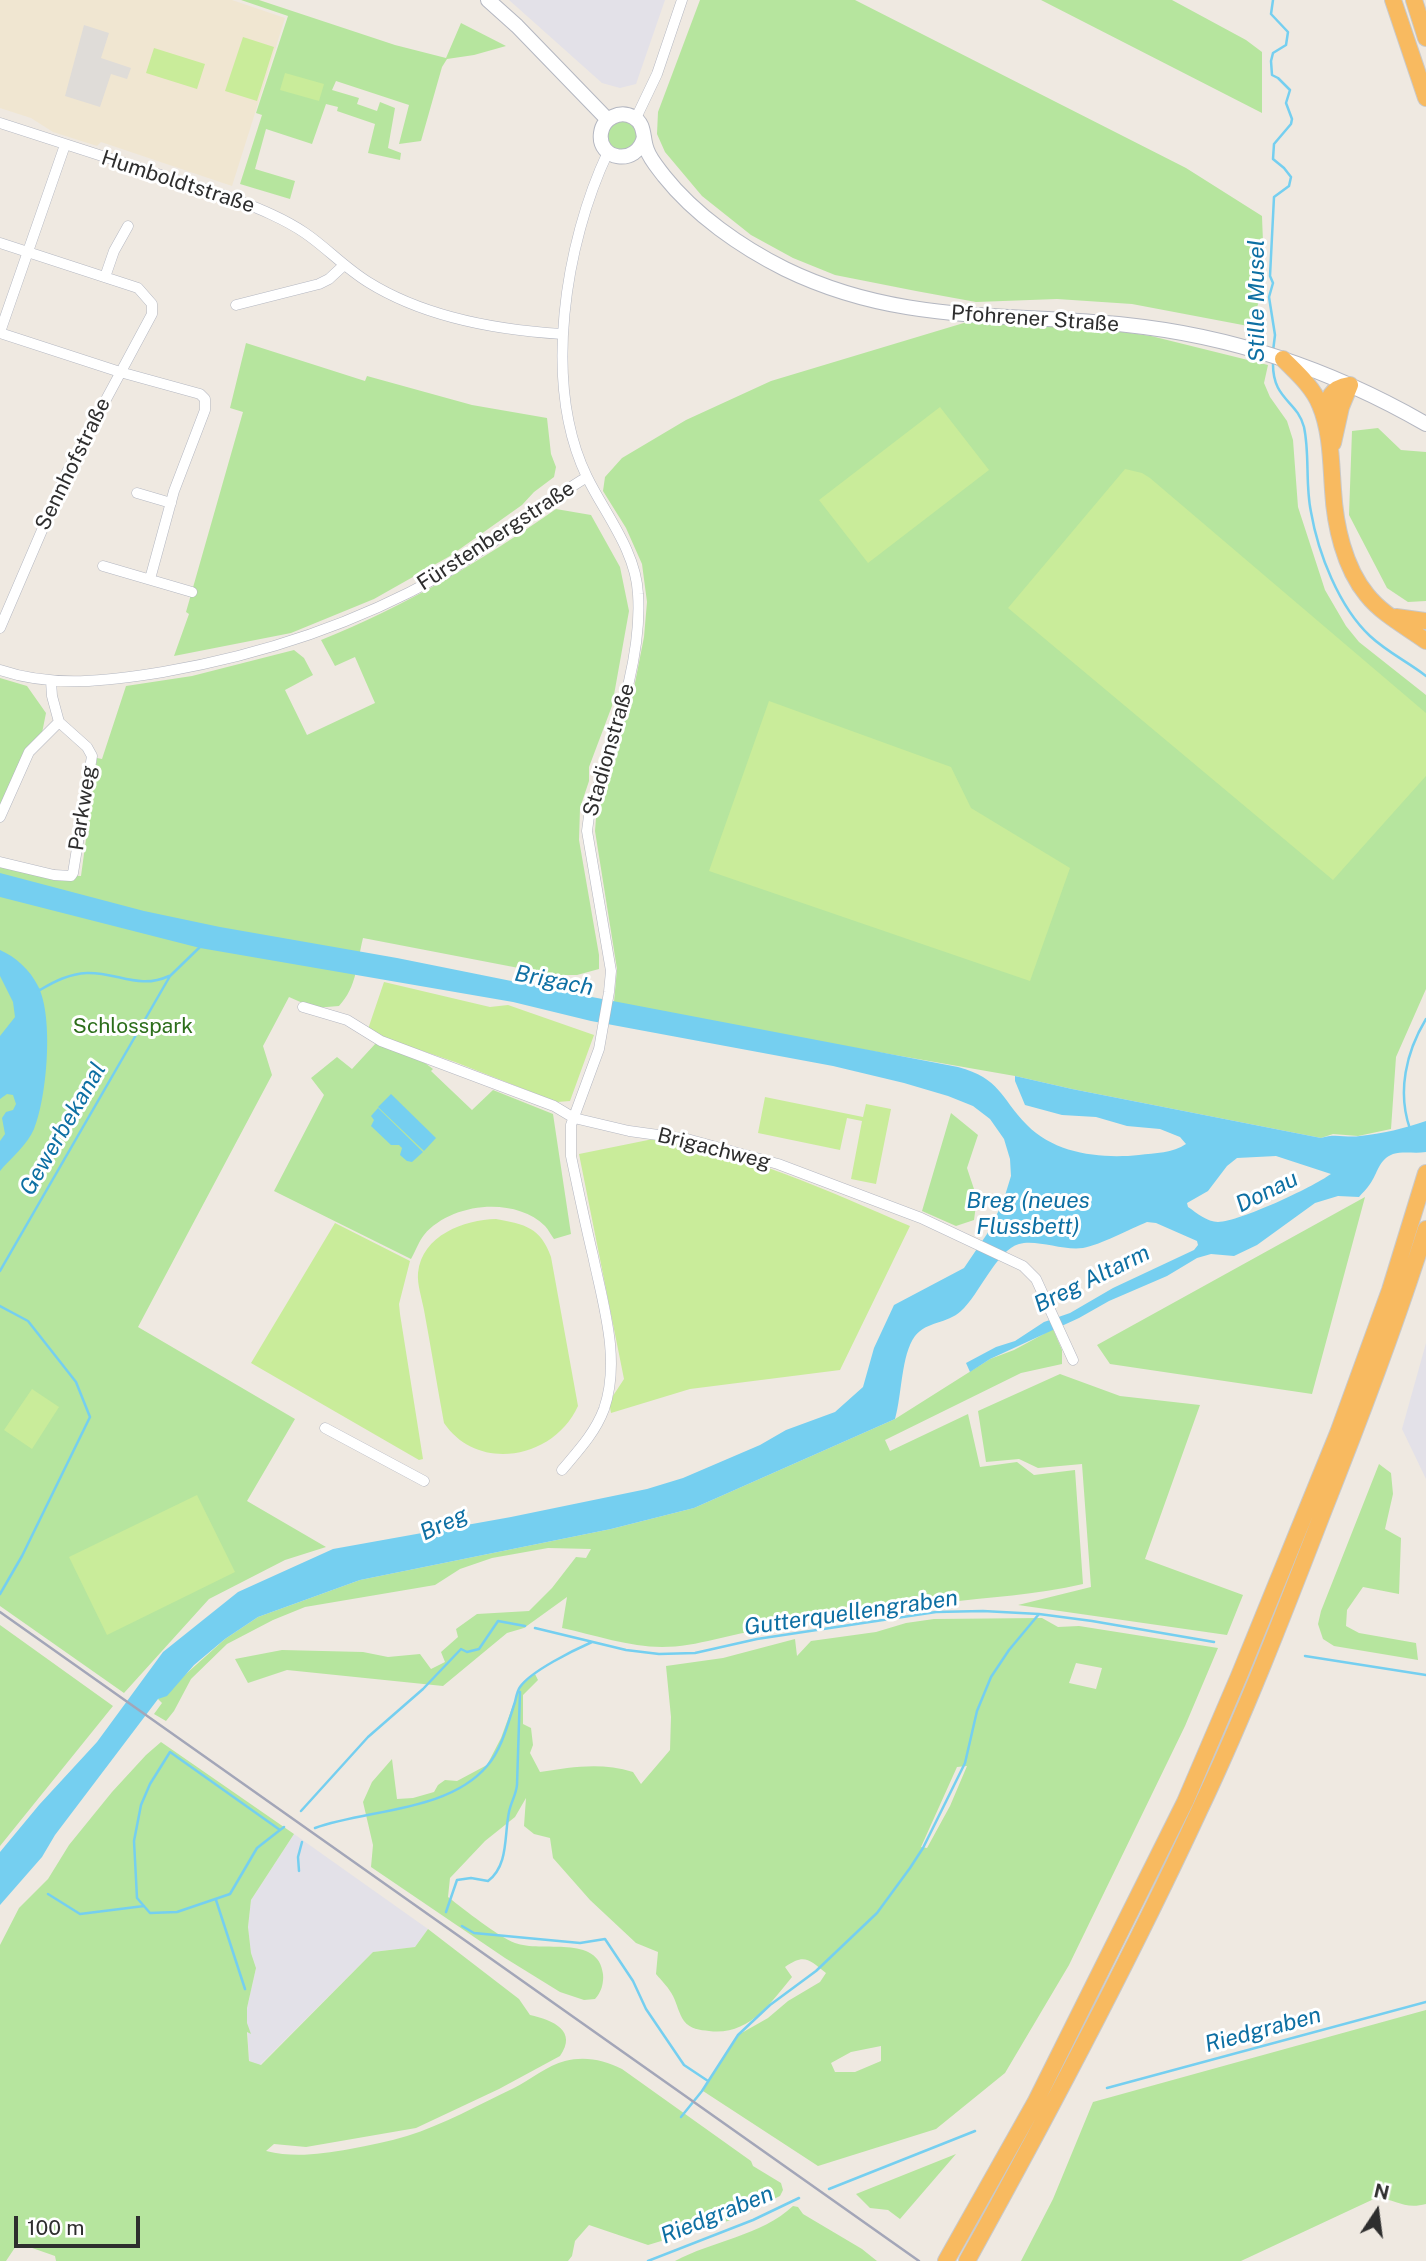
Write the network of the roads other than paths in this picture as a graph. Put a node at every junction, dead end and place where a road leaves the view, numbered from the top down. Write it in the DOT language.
graph roads {
  1 [pos="488,0"];
  2 [pos="682,0"];
  3 [pos="1393,0"];
  4 [pos="1414,0"];
  5 [pos="1426,38"];
  6 [pos="1426,98"];
  7 [pos="636,118"];
  8 [pos="608,120"];
  9 [pos="0,123"];
  10 [pos="644,137"];
  11 [pos="65,145"];
  12 [pos="608,152"];
  13 [pos="628,157"];
  14 [pos="664,177"];
  15 [pos="128,226"];
  16 [pos="0,243"];
  17 [pos="28,252"];
  18 [pos="344,266"];
  19 [pos="105,277"];
  20 [pos="236,305"];
  21 [pos="0,332"];
  22 [pos="562,334"];
  23 [pos="1283,359"];
  24 [pos="120,372"];
  25 [pos="1350,385"];
  26 [pos="1324,416"];
  27 [pos="1426,424"];
  28 [pos="1331,456"];
  29 [pos="587,477"];
  30 [pos="137,493"];
  31 [pos="171,503"];
  32 [pos="103,566"];
  33 [pos="150,579"];
  34 [pos="192,592"];
  35 [pos="1390,615"];
  36 [pos="1426,621"];
  37 [pos="0,628"];
  38 [pos="1426,642"];
  39 [pos="0,670"];
  40 [pos="51,681"];
  41 [pos="59,722"];
  42 [pos="0,817"];
  43 [pos="0,862"];
  44 [pos="303,1007"];
  45 [pos="574,1118"];
  46 [pos="1426,1173"];
  47 [pos="1426,1229"];
  48 [pos="1073,1360"];
  49 [pos="1358,1400"];
  50 [pos="325,1428"];
  51 [pos="1345,1435"];
  52 [pos="562,1470"];
  53 [pos="424,1481"];
  54 [pos="948,2256"];
  55 [pos="967,2261"];
  1 -- 8 [label="main road"];
  2 -- 7 [label="street"];
  3 -- 6 [label="highway"];
  4 -- 5 [label="highway"];
  7 -- 8 [label="main road"];
  7 -- 10 [label="main road"];
  8 -- 12 [label="main road"];
  9 -- 11 [label="street, Humboldtstraße"];
  10 -- 13 [label="main road"];
  10 -- 14 [label="main road, Pfohrener Straße"];
  11 -- 17 [label="street"];
  11 -- 18 [label="street, Humboldtstraße"];
  12 -- 13 [label="main road"];
  12 -- 22 [label="street, Stadionstraße"];
  13 -- 14 [label="main road, Pfohrener Straße"];
  14 -- 23 [label="main road, Pfohrener Straße"];
  15 -- 19 [label="street"];
  16 -- 17 [label="street"];
  17 -- 19 [label="street"];
  17 -- 21 [label="street"];
  18 -- 20 [label="street"];
  18 -- 22 [label="street, Humboldtstraße"];
  19 -- 24 [label="street, Sennhofstraße"];
  21 -- 24 [label="street"];
  22 -- 29 [label="street, Stadionstraße"];
  23 -- 25 [label="main road, Pfohrener Straße"];
  23 -- 26 [label="highway"];
  24 -- 31 [label="street"];
  24 -- 37 [label="street, Sennhofstraße"];
  25 -- 26 [label="highway"];
  25 -- 27 [label="main road, Pfohrener Straße"];
  25 -- 28 [label="highway"];
  26 -- 28 [label="highway"];
  28 -- 35 [label="highway"];
  29 -- 40 [label="street, Fürstenbergstraße"];
  29 -- 45 [label="street, Stadionstraße"];
  30 -- 31 [label="street"];
  31 -- 33 [label="street"];
  32 -- 33 [label="street"];
  33 -- 34 [label="street"];
  35 -- 36 [label="highway"];
  35 -- 38 [label="highway"];
  39 -- 40 [label="street, Fürstenbergstraße"];
  40 -- 41 [label="street"];
  41 -- 42 [label="street"];
  41 -- 43 [label="street, Parkweg"];
  44 -- 45 [label="street, Brigachweg"];
  45 -- 48 [label="street, Brigachweg"];
  45 -- 52 [label="street, Stadionstraße"];
  46 -- 49 [label="highway"];
  47 -- 49 [label="highway"];
  49 -- 51 [label="highway"];
  50 -- 53 [label="street"];
  51 -- 54 [label="highway"];
  51 -- 55 [label="highway"];
}
